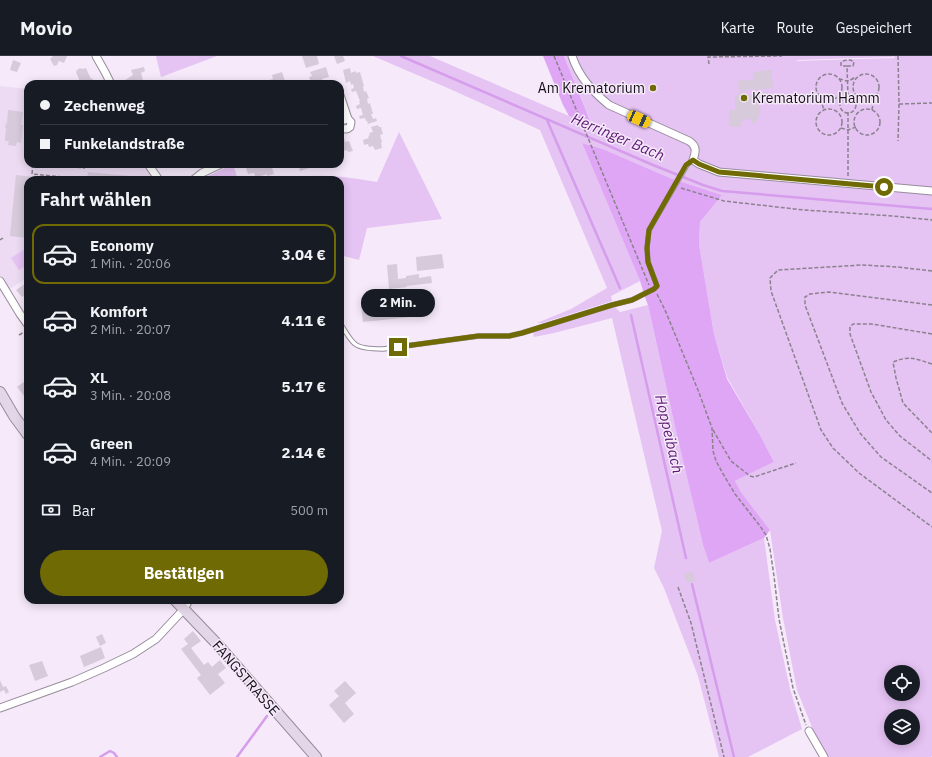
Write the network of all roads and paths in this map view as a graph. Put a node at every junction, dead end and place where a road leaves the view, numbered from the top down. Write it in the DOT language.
graph roads {
  1 [pos="96,56"];
  2 [pos="554,56"];
  3 [pos="572,56"];
  4 [pos="782,56"];
  5 [pos="849,56"];
  6 [pos="898,56"];
  7 [pos="708,57"];
  8 [pos="847,60"];
  9 [pos="709,64"];
  10 [pos="847,66"];
  11 [pos="109,80"];
  12 [pos="839,80"];
  13 [pos="856,80"];
  14 [pos="848,81"];
  15 [pos="838,96"];
  16 [pos="857,96"];
  17 [pos="848,97"];
  18 [pos="874,97"];
  19 [pos="822,98"];
  20 [pos="853,99"];
  21 [pos="842,100"];
  22 [pos="932,103"];
  23 [pos="899,104"];
  24 [pos="344,107"];
  25 [pos="824,110"];
  26 [pos="842,110"];
  27 [pos="854,110"];
  28 [pos="872,110"];
  29 [pos="848,112"];
  30 [pos="839,113"];
  31 [pos="857,113"];
  32 [pos="348,119"];
  33 [pos="344,120"];
  34 [pos="856,127"];
  35 [pos="841,128"];
  36 [pos="344,129"];
  37 [pos="848,130"];
  38 [pos="898,141"];
  39 [pos="693,160"];
  40 [pos="33,168"];
  41 [pos="213,168"];
  42 [pos="53,176"];
  43 [pos="198,176"];
  44 [pos="848,184"];
  45 [pos="675,185"];
  46 [pos="932,191"];
  47 [pos="932,220"];
  48 [pos="3,238"];
  49 [pos="0,240"];
  50 [pos="932,271"];
  51 [pos="0,281"];
  52 [pos="653,289"];
  53 [pos="932,305"];
  54 [pos="24,320"];
  55 [pos="344,329"];
  56 [pos="24,332"];
  57 [pos="932,334"];
  58 [pos="19,335"];
  59 [pos="932,364"];
  60 [pos="0,392"];
  61 [pos="712,428"];
  62 [pos="24,430"];
  63 [pos="932,433"];
  64 [pos="932,461"];
  65 [pos="796,463"];
  66 [pos="932,492"];
  67 [pos="932,527"];
  68 [pos="678,587"];
  69 [pos="186,605"];
  70 [pos="0,708"];
  71 [pos="809,731"];
  72 [pos="316,757"];
  73 [pos="724,757"];
  74 [pos="824,757"];
  1 -- 11 [label="street"];
  2 -- 52 [label="path"];
  3 -- 39 [label="street"];
  4 -- 7 [label="path"];
  5 -- 8 [label="path"];
  6 -- 23 [label="path"];
  7 -- 9 [label="path"];
  8 -- 10 [label="path"];
  8 -- 10 [label="path"];
  10 -- 14 [label="path"];
  12 -- 14 [label="path"];
  12 -- 15 [label="path"];
  12 -- 19 [label="path"];
  13 -- 14 [label="path"];
  13 -- 16 [label="path"];
  13 -- 18 [label="path"];
  14 -- 17 [label="path"];
  15 -- 19 [label="path"];
  15 -- 21 [label="path"];
  16 -- 18 [label="path"];
  16 -- 20 [label="path"];
  17 -- 20 [label="path"];
  17 -- 21 [label="path"];
  18 -- 28 [label="path"];
  19 -- 25 [label="path"];
  20 -- 27 [label="path"];
  21 -- 26 [label="path"];
  22 -- 23 [label="path"];
  23 -- 38 [label="path"];
  24 -- 32 [label="street"];
  25 -- 30 [label="path"];
  25 -- 35 [label="path"];
  26 -- 29 [label="path"];
  26 -- 30 [label="path"];
  27 -- 29 [label="path"];
  27 -- 31 [label="path"];
  28 -- 31 [label="path"];
  28 -- 34 [label="path"];
  29 -- 37 [label="path"];
  30 -- 35 [label="path"];
  31 -- 34 [label="path"];
  32 -- 33 [label="street"];
  32 -- 36 [label="street"];
  34 -- 37 [label="path"];
  35 -- 37 [label="path"];
  37 -- 44 [label="path"];
  39 -- 44 [label="street"];
  39 -- 45 [label="lane"];
  40 -- 42 [label="path"];
  41 -- 43 [label="street"];
  44 -- 46 [label="street"];
  45 -- 47 [label="path"];
  45 -- 52 [label="lane"];
  48 -- 49 [label="path"];
  50 -- 67 [label="path"];
  51 -- 54 [label="street"];
  52 -- 55 [label="lane"];
  52 -- 61 [label="path"];
  53 -- 66 [label="path"];
  56 -- 58 [label="path"];
  57 -- 64 [label="path"];
  59 -- 63 [label="path"];
  60 -- 62 [label="main road"];
  61 -- 65 [label="path"];
  61 -- 71 [label="path"];
  68 -- 73 [label="path"];
  69 -- 70 [label="street"];
  69 -- 72 [label="main road, FANGSTRASSE"];
  71 -- 74 [label="street"];
}
